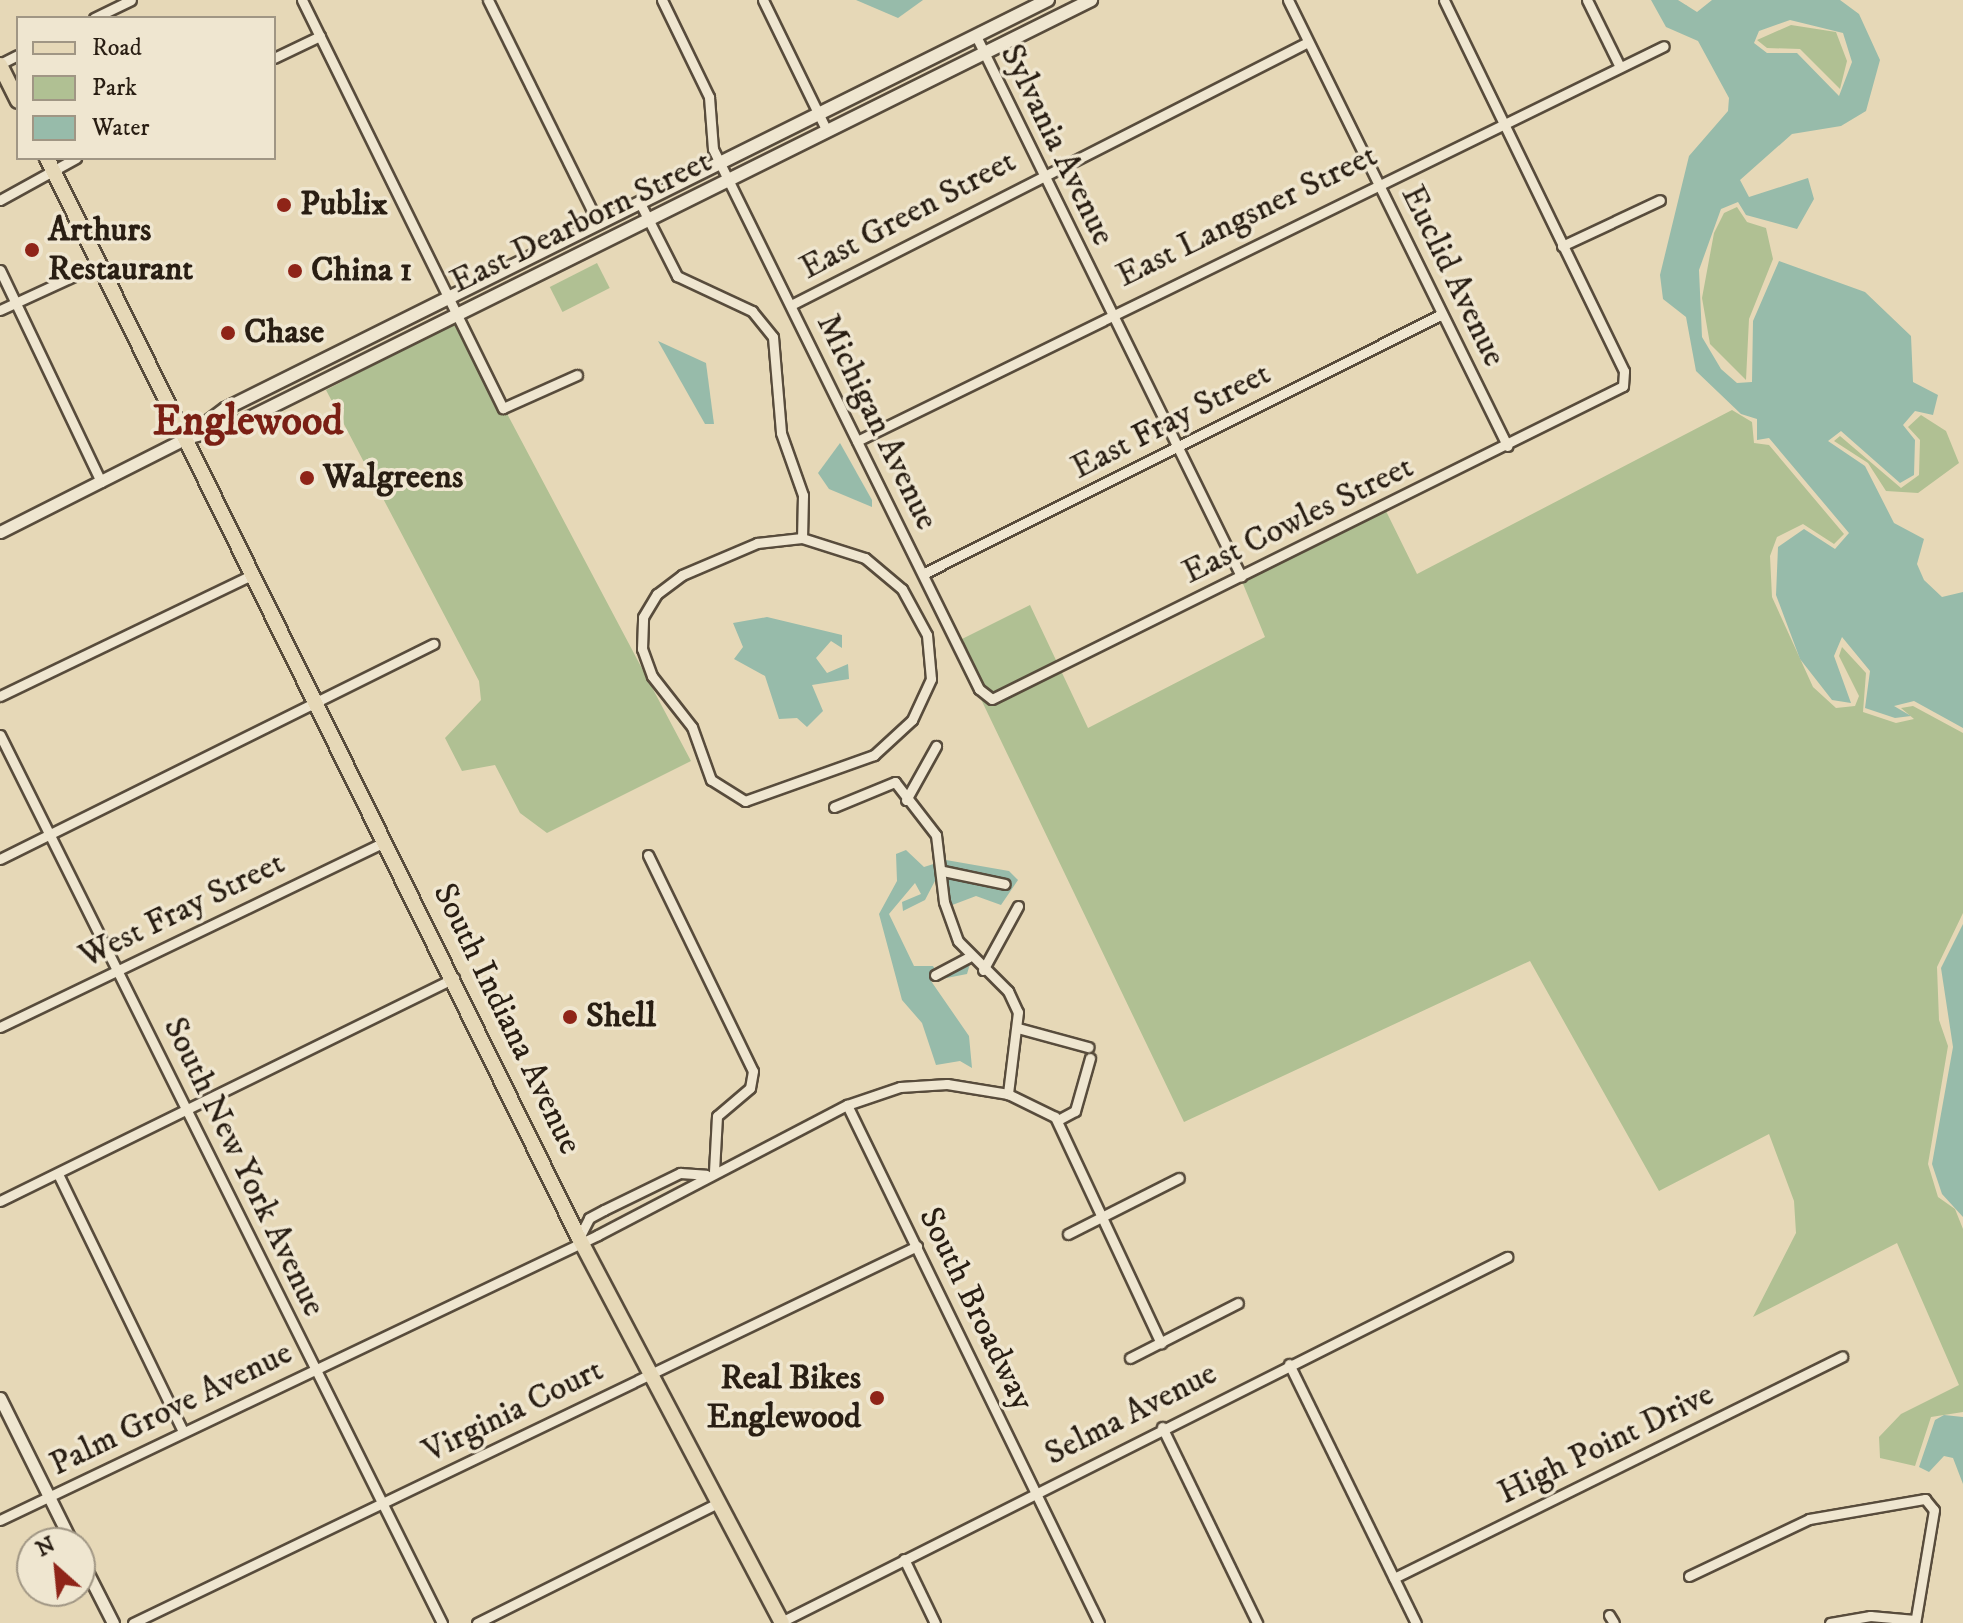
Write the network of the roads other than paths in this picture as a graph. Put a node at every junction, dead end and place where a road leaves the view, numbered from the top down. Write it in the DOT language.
graph roads {
  1 [pos="131,0"];
  2 [pos="302,0"];
  3 [pos="488,0"];
  4 [pos="662,0"];
  5 [pos="763,0"];
  6 [pos="1091,0"];
  7 [pos="1288,0"];
  8 [pos="1444,0"];
  9 [pos="1587,0"];
  10 [pos="1044,1"];
  11 [pos="98,16"];
  12 [pos="320,36"];
  13 [pos="976,36"];
  14 [pos="1308,42"];
  15 [pos="1664,46"];
  16 [pos="984,53"];
  17 [pos="276,57"];
  18 [pos="0,65"];
  19 [pos="1619,65"];
  20 [pos="16,97"];
  21 [pos="819,114"];
  22 [pos="1501,122"];
  23 [pos="827,131"];
  24 [pos="720,163"];
  25 [pos="50,165"];
  26 [pos="1042,174"];
  27 [pos="728,179"];
  28 [pos="1377,181"];
  29 [pos="0,200"];
  30 [pos="1660,200"];
  31 [pos="640,203"];
  32 [pos="647,220"];
  33 [pos="598,223"];
  34 [pos="1562,246"];
  35 [pos="98,265"];
  36 [pos="0,270"];
  37 [pos="447,297"];
  38 [pos="16,302"];
  39 [pos="791,305"];
  40 [pos="0,310"];
  41 [pos="1110,313"];
  42 [pos="1442,314"];
  43 [pos="456,315"];
  44 [pos="577,375"];
  45 [pos="186,438"];
  46 [pos="857,441"];
  47 [pos="1507,446"];
  48 [pos="1177,447"];
  49 [pos="101,482"];
  50 [pos="0,532"];
  51 [pos="802,538"];
  52 [pos="253,574"];
  53 [pos="923,574"];
  54 [pos="1241,576"];
  55 [pos="434,644"];
  56 [pos="0,696"];
  57 [pos="992,699"];
  58 [pos="319,706"];
  59 [pos="0,735"];
  60 [pos="936,746"];
  61 [pos="906,800"];
  62 [pos="834,807"];
  63 [pos="49,835"];
  64 [pos="386,841"];
  65 [pos="648,855"];
  66 [pos="0,859"];
  67 [pos="943,871"];
  68 [pos="1005,884"];
  69 [pos="1018,906"];
  70 [pos="969,957"];
  71 [pos="118,970"];
  72 [pos="983,970"];
  73 [pos="935,975"];
  74 [pos="454,978"];
  75 [pos="0,1027"];
  76 [pos="1018,1028"];
  77 [pos="1088,1047"];
  78 [pos="1090,1058"];
  79 [pos="1008,1094"];
  80 [pos="847,1105"];
  81 [pos="187,1111"];
  82 [pos="1058,1120"];
  83 [pos="710,1173"];
  84 [pos="58,1174"];
  85 [pos="1179,1178"];
  86 [pos="0,1201"];
  87 [pos="1100,1218"];
  88 [pos="1068,1234"];
  89 [pos="579,1238"];
  90 [pos="917,1246"];
  91 [pos="1507,1257"];
  92 [pos="1238,1303"];
  93 [pos="1161,1343"];
  94 [pos="1842,1357"];
  95 [pos="1130,1358"];
  96 [pos="1289,1364"];
  97 [pos="314,1368"];
  98 [pos="650,1375"];
  99 [pos="0,1398"];
  100 [pos="1162,1427"];
  101 [pos="183,1431"];
  102 [pos="1034,1492"];
  103 [pos="50,1498"];
  104 [pos="383,1503"];
  105 [pos="718,1503"];
  106 [pos="0,1520"];
  107 [pos="64,1527"];
  108 [pos="904,1559"];
  109 [pos="1689,1576"];
  110 [pos="1394,1578"];
  111 [pos="96,1590"];
  112 [pos="481,1622"];
  113 [pos="781,1622"];
  114 [pos="1915,1622"];
  115 [pos="113,1623"];
  116 [pos="133,1623"];
  117 [pos="442,1623"];
  118 [pos="935,1623"];
  119 [pos="1099,1623"];
  120 [pos="1257,1623"];
  121 [pos="1416,1623"];
  122 [pos="1830,1623"];
  1 -- 11 [label="street"];
  2 -- 12 [label="street"];
  3 -- 33 [label="street"];
  4 -- 24 [label="street, Michigan Avenue"];
  5 -- 21 [label="street"];
  6 -- 16 [label="main road, East Dearborn Street"];
  7 -- 14 [label="street, Euclid Avenue"];
  8 -- 22 [label="street"];
  9 -- 19 [label="street"];
  10 -- 13 [label="main road, East Dearborn Street"];
  12 -- 17 [label="street"];
  12 -- 37 [label="street"];
  13 -- 16 [label="street, Sylvania Avenue"];
  13 -- 21 [label="main road, East Dearborn Street"];
  14 -- 26 [label="street, East Green Street"];
  14 -- 28 [label="street, Euclid Avenue"];
  15 -- 19 [label="street, East Langsner Street"];
  16 -- 23 [label="main road, East Dearborn Street"];
  16 -- 26 [label="street, Sylvania Avenue"];
  18 -- 20 [label="main road"];
  19 -- 22 [label="street, East Langsner Street"];
  21 -- 23 [label="street"];
  21 -- 24 [label="main road, East Dearborn Street"];
  22 -- 28 [label="street, East Langsner Street"];
  22 -- 34 [label="street"];
  23 -- 27 [label="main road, East Dearborn Street"];
  24 -- 27 [label="street, Michigan Avenue"];
  24 -- 31 [label="main road, East Dearborn Street"];
  25 -- 29 [label="street"];
  25 -- 35 [label="main road, South Indiana Avenue"];
  26 -- 39 [label="street, East Green Street"];
  26 -- 41 [label="street, Sylvania Avenue"];
  27 -- 32 [label="main road, East Dearborn Street"];
  27 -- 39 [label="street, Michigan Avenue"];
  28 -- 41 [label="street, East Langsner Street"];
  28 -- 42 [label="street, Euclid Avenue"];
  30 -- 34 [label="street"];
  31 -- 32 [label="street"];
  31 -- 33 [label="main road, East Dearborn Street"];
  32 -- 43 [label="main road, East Dearborn Street"];
  32 -- 51 [label="street"];
  33 -- 37 [label="main road, East Dearborn Street"];
  34 -- 47 [label="street, East Cowles Street"];
  35 -- 38 [label="street"];
  35 -- 45 [label="main road, South Indiana Avenue"];
  36 -- 38 [label="street"];
  37 -- 43 [label="street"];
  37 -- 45 [label="main road, East Dearborn Street"];
  38 -- 40 [label="street"];
  38 -- 49 [label="street"];
  39 -- 46 [label="street, Michigan Avenue"];
  41 -- 46 [label="street, East Langsner Street"];
  41 -- 48 [label="street, Sylvania Avenue"];
  42 -- 47 [label="street, Euclid Avenue"];
  42 -- 48 [label="street, East Fray Street"];
  43 -- 44 [label="street"];
  43 -- 45 [label="main road, East Dearborn Street"];
  45 -- 49 [label="street"];
  45 -- 52 [label="main road, South Indiana Avenue"];
  46 -- 53 [label="street, Michigan Avenue"];
  47 -- 54 [label="street, East Cowles Street"];
  48 -- 53 [label="street, East Fray Street"];
  48 -- 54 [label="street, Sylvania Avenue"];
  49 -- 50 [label="street"];
  51 -- 51 [label="street"];
  52 -- 56 [label="street"];
  52 -- 58 [label="main road, South Indiana Avenue"];
  53 -- 57 [label="street, Michigan Avenue"];
  54 -- 57 [label="street, East Cowles Street"];
  55 -- 58 [label="street"];
  58 -- 63 [label="street"];
  58 -- 64 [label="main road, South Indiana Avenue"];
  59 -- 63 [label="street, South New York Avenue"];
  60 -- 61 [label="street"];
  61 -- 62 [label="street"];
  61 -- 67 [label="street"];
  63 -- 66 [label="street"];
  63 -- 71 [label="street, South New York Avenue"];
  64 -- 71 [label="street, West Fray Street"];
  64 -- 74 [label="main road, South Indiana Avenue"];
  65 -- 83 [label="street"];
  67 -- 68 [label="street"];
  67 -- 70 [label="street"];
  69 -- 72 [label="street"];
  70 -- 72 [label="street"];
  70 -- 73 [label="street"];
  71 -- 75 [label="street, West Fray Street"];
  71 -- 81 [label="street, South New York Avenue"];
  72 -- 76 [label="street"];
  74 -- 81 [label="street"];
  74 -- 89 [label="main road, South Indiana Avenue"];
  76 -- 77 [label="street"];
  76 -- 79 [label="street"];
  78 -- 82 [label="street"];
  79 -- 80 [label="street"];
  79 -- 82 [label="street"];
  80 -- 83 [label="street"];
  80 -- 90 [label="street, South Broadway"];
  81 -- 84 [label="street"];
  81 -- 97 [label="street, South New York Avenue"];
  82 -- 87 [label="street"];
  83 -- 89 [label="street, Palm Grove Avenue"];
  83 -- 89 [label="street"];
  84 -- 86 [label="street"];
  84 -- 101 [label="street"];
  85 -- 87 [label="street"];
  87 -- 88 [label="street"];
  87 -- 93 [label="street"];
  89 -- 97 [label="street, Palm Grove Avenue"];
  89 -- 98 [label="main road, South Indiana Avenue"];
  90 -- 98 [label="street, Virginia Court"];
  90 -- 102 [label="street, South Broadway"];
  91 -- 96 [label="street, Selma Avenue"];
  92 -- 93 [label="street"];
  93 -- 95 [label="street"];
  94 -- 110 [label="street, High Point Drive"];
  96 -- 100 [label="street, Selma Avenue"];
  96 -- 110 [label="street"];
  97 -- 101 [label="street, Palm Grove Avenue"];
  97 -- 104 [label="street, South New York Avenue"];
  98 -- 104 [label="street, Virginia Court"];
  98 -- 105 [label="main road, South Indiana Avenue"];
  99 -- 103 [label="street"];
  100 -- 102 [label="street, Selma Avenue"];
  100 -- 120 [label="street"];
  101 -- 103 [label="street, Palm Grove Avenue"];
  102 -- 108 [label="street, Selma Avenue"];
  102 -- 119 [label="street, South Broadway"];
  103 -- 106 [label="street, Palm Grove Avenue"];
  103 -- 107 [label="street"];
  104 -- 116 [label="street, Virginia Court"];
  104 -- 117 [label="street, South New York Avenue"];
  105 -- 112 [label="street"];
  105 -- 113 [label="main road, South Indiana Avenue"];
  108 -- 113 [label="street, Selma Avenue"];
  108 -- 118 [label="street"];
  109 -- 114 [label="street"];
  110 -- 121 [label="street"];
  111 -- 115 [label="street"];
  114 -- 122 [label="street"];
}
